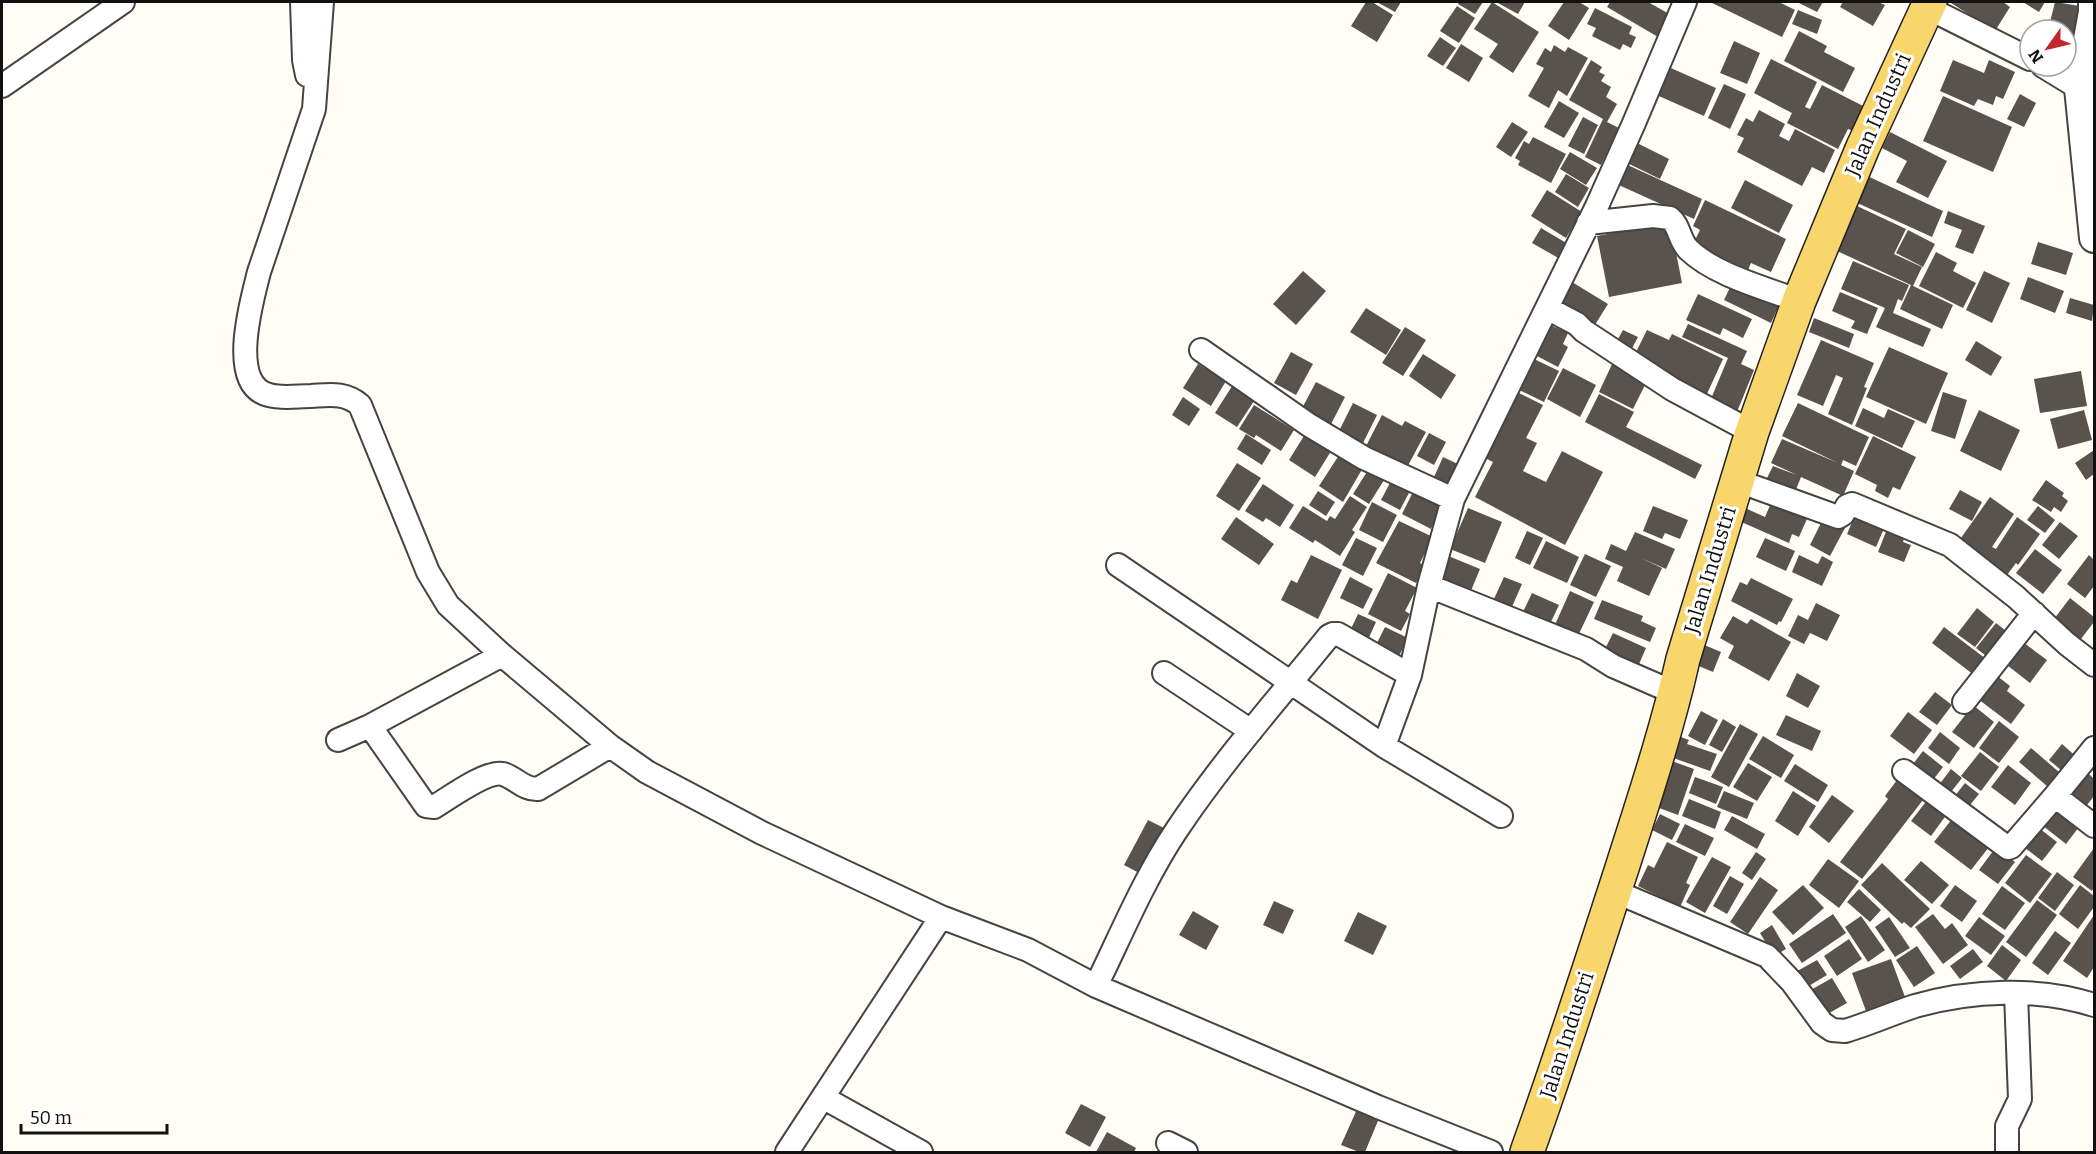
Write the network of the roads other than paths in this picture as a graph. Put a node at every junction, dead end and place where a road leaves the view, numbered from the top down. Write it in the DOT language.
graph roads {
  1 [pos="123,2"];
  2 [pos="303,2"];
  3 [pos="322,2"];
  4 [pos="1685,2"];
  5 [pos="2093,2"];
  6 [pos="1928,4"];
  7 [pos="2018,53"];
  8 [pos="2071,78"];
  9 [pos="2087,85"];
  10 [pos="2,86"];
  11 [pos="314,109"];
  12 [pos="1588,223"];
  13 [pos="2094,238"];
  14 [pos="1799,301"];
  15 [pos="1547,308"];
  16 [pos="1200,350"];
  17 [pos="1752,432"];
  18 [pos="1738,481"];
  19 [pos="1453,499"];
  20 [pos="1118,565"];
  21 [pos="1429,586"];
  22 [pos="2034,613"];
  23 [pos="502,655"];
  24 [pos="2094,665"];
  25 [pos="1164,673"];
  26 [pos="1410,675"];
  27 [pos="1291,683"];
  28 [pos="1675,693"];
  29 [pos="1964,702"];
  30 [pos="370,726"];
  31 [pos="1251,731"];
  32 [pos="338,740"];
  33 [pos="610,746"];
  34 [pos="1384,746"];
  35 [pos="2094,748"];
  36 [pos="1904,771"];
  37 [pos="2055,796"];
  38 [pos="1501,816"];
  39 [pos="2094,826"];
  40 [pos="1614,891"];
  41 [pos="941,917"];
  42 [pos="1096,986"];
  43 [pos="2016,993"];
  44 [pos="2094,1005"];
  45 [pos="824,1098"];
  46 [pos="787,1152"];
  47 [pos="921,1152"];
  48 [pos="1491,1152"];
  49 [pos="1527,1152"];
  50 [pos="2007,1152"];
  1 -- 10 [label="street"];
  2 -- 11 [label="street"];
  3 -- 11 [label="street"];
  4 -- 12 [label="street"];
  5 -- 9 [label="street"];
  6 -- 7 [label="street"];
  6 -- 14 [label="main road, Jalan Industri"];
  8 -- 9 [label="street"];
  9 -- 13 [label="street"];
  11 -- 23 [label="street"];
  12 -- 14 [label="street"];
  12 -- 15 [label="street"];
  14 -- 17 [label="main road, Jalan Industri"];
  15 -- 17 [label="street"];
  15 -- 19 [label="street"];
  16 -- 19 [label="street"];
  17 -- 18 [label="main road, Jalan Industri"];
  18 -- 22 [label="street"];
  18 -- 28 [label="main road, Jalan Industri"];
  19 -- 21 [label="street"];
  20 -- 27 [label="street"];
  21 -- 26 [label="street"];
  21 -- 28 [label="street"];
  22 -- 24 [label="street"];
  22 -- 29 [label="street"];
  23 -- 30 [label="street"];
  23 -- 33 [label="street"];
  25 -- 31 [label="street"];
  26 -- 27 [label="street"];
  26 -- 34 [label="street"];
  27 -- 31 [label="street"];
  27 -- 34 [label="street"];
  28 -- 40 [label="main road, Jalan Industri"];
  30 -- 32 [label="street"];
  30 -- 33 [label="street"];
  31 -- 42 [label="street"];
  33 -- 41 [label="street"];
  34 -- 38 [label="street"];
  35 -- 37 [label="street"];
  36 -- 37 [label="street"];
  37 -- 39 [label="street"];
  40 -- 43 [label="street"];
  40 -- 49 [label="main road, Jalan Industri"];
  41 -- 42 [label="street"];
  41 -- 45 [label="street"];
  42 -- 48 [label="street"];
  43 -- 44 [label="street"];
  43 -- 50 [label="street"];
  45 -- 46 [label="street"];
  45 -- 47 [label="street"];
}
